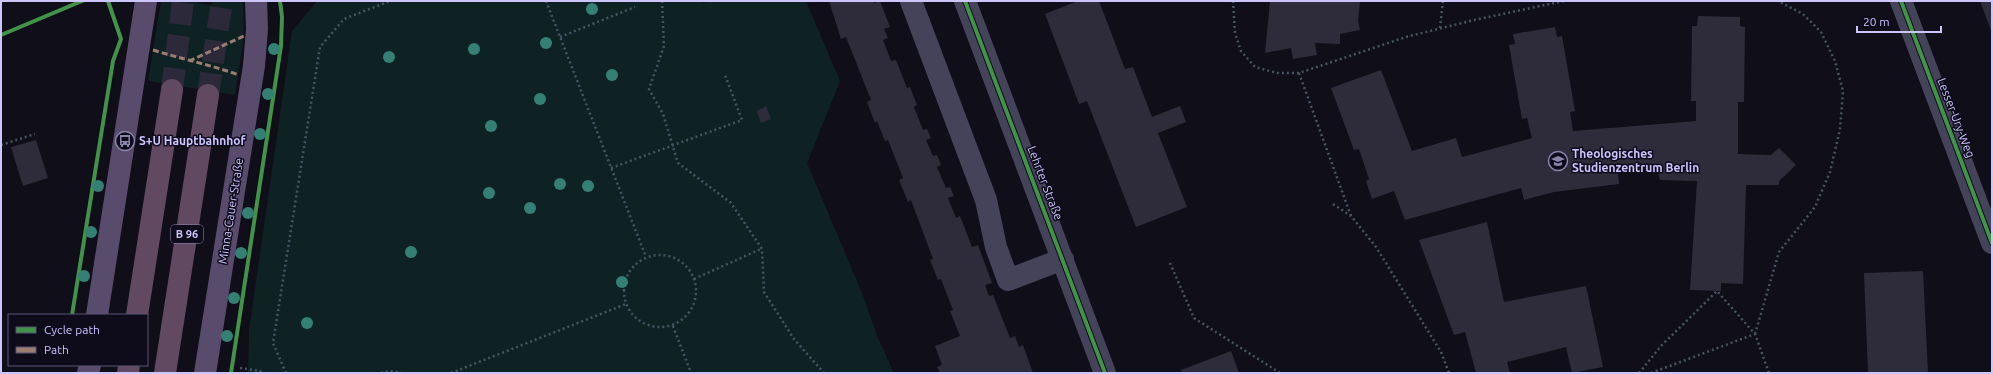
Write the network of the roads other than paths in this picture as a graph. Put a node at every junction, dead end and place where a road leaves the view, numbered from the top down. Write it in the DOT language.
graph roads {
  1 [pos="146,1"];
  2 [pos="256,1"];
  3 [pos="911,1"];
  4 [pos="965,1"];
  5 [pos="1901,1"];
  6 [pos="172,90"];
  7 [pos="208,95"];
  8 [pos="1992,243"];
  9 [pos="1063,259"];
  10 [pos="97,314"];
  11 [pos="137,314"];
  12 [pos="165,373"];
  13 [pos="205,373"];
  14 [pos="1105,373"];
  1 -- 10 [label="main road"];
  2 -- 13 [label="main road, Minna-Cauer-Straße"];
  3 -- 9 [label="street"];
  4 -- 9 [label="street, Lehrter Straße"];
  5 -- 8 [label="street, Lesser-Ury-Weg"];
  6 -- 11 [label="highway"];
  7 -- 12 [label="highway, B 96"];
  9 -- 14 [label="street, Lehrter Straße"];
}
